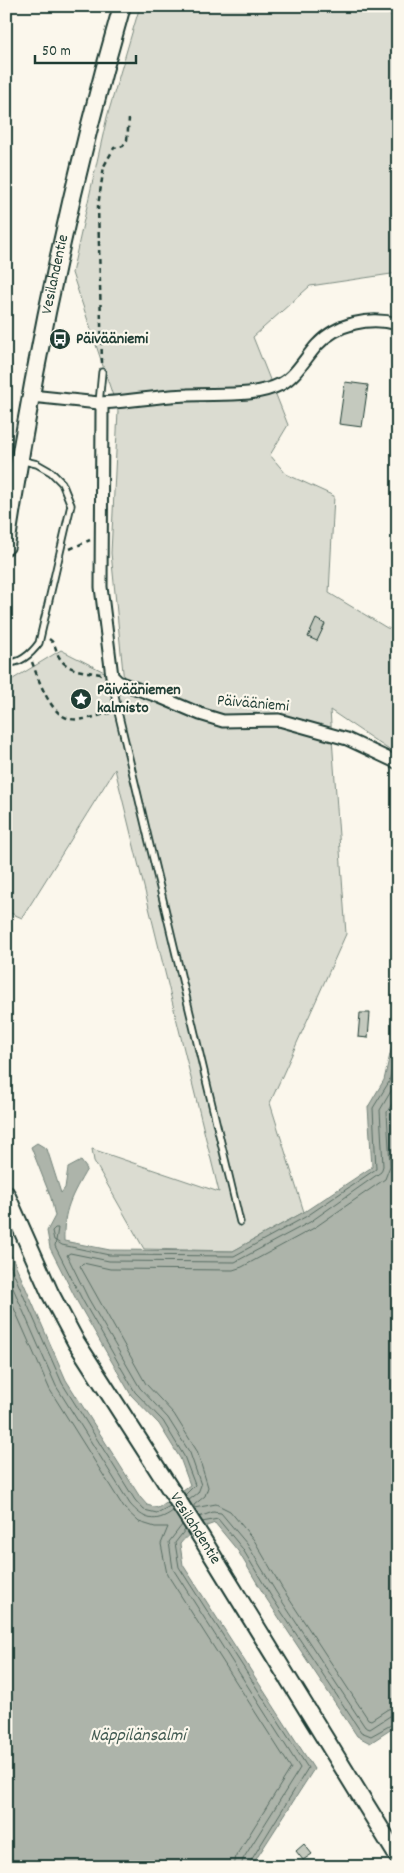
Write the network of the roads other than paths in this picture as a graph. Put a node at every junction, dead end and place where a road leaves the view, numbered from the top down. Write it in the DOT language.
graph roads {
  1 [pos="122,6"];
  2 [pos="398,324"];
  3 [pos="102,372"];
  4 [pos="31,396"];
  5 [pos="99,403"];
  6 [pos="19,460"];
  7 [pos="6,545"];
  8 [pos="6,664"];
  9 [pos="112,676"];
  10 [pos="398,763"];
  11 [pos="6,1194"];
  12 [pos="240,1222"];
  13 [pos="398,1857"];
  1 -- 4 [label="main road, Vesilahdentie"];
  2 -- 5 [label="street"];
  3 -- 5 [label="lane"];
  4 -- 5 [label="street"];
  4 -- 6 [label="main road, Vesilahdentie"];
  5 -- 9 [label="street"];
  6 -- 7 [label="main road, Vesilahdentie"];
  6 -- 8 [label="lane"];
  9 -- 10 [label="street, Päivääniemi"];
  9 -- 12 [label="lane"];
  11 -- 13 [label="main road, Vesilahdentie"];
}
